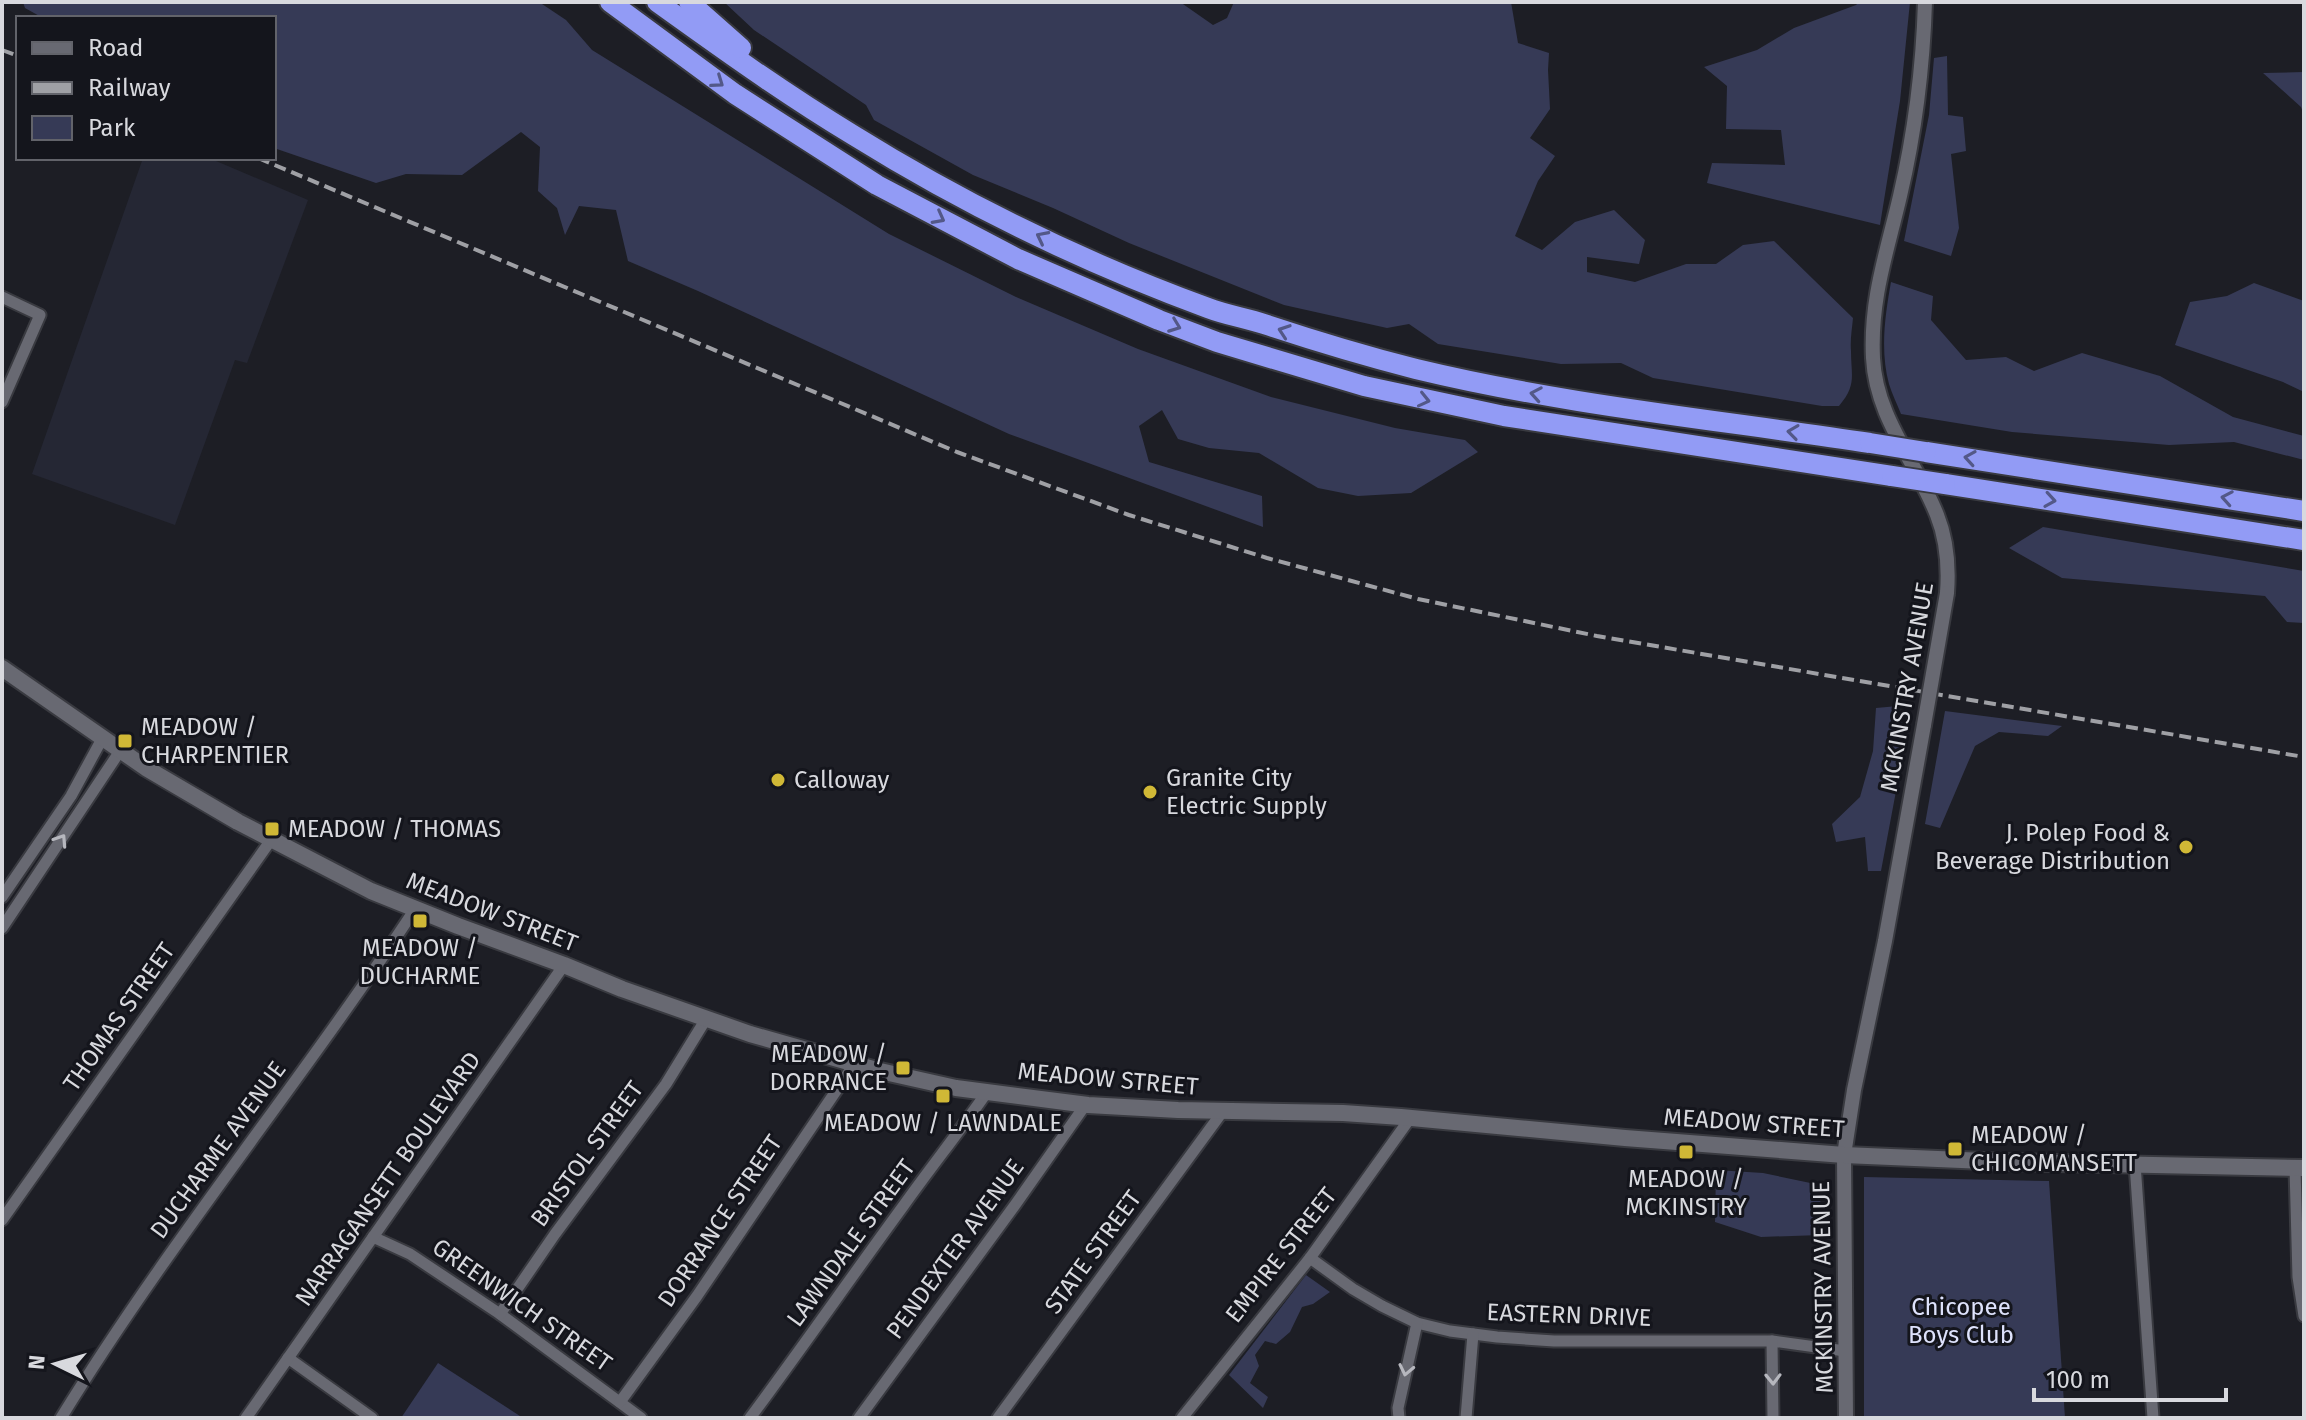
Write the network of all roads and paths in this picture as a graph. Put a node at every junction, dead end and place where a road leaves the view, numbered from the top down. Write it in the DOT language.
graph roads {
  1 [pos="590,2"];
  2 [pos="610,2"];
  3 [pos="657,2"];
  4 [pos="689,2"];
  5 [pos="1925,2"];
  6 [pos="691,63"];
  7 [pos="800,102"];
  8 [pos="2,297"];
  9 [pos="2,402"];
  10 [pos="2304,511"];
  11 [pos="2304,540"];
  12 [pos="2,668"];
  13 [pos="102,739"];
  14 [pos="120,751"];
  15 [pos="271,840"];
  16 [pos="18,875"];
  17 [pos="32,885"];
  18 [pos="2,897"];
  19 [pos="415,909"];
  20 [pos="2,928"];
  21 [pos="564,965"];
  22 [pos="706,1019"];
  23 [pos="855,1063"];
  24 [pos="987,1092"];
  25 [pos="1086,1104"];
  26 [pos="1223,1111"];
  27 [pos="1411,1117"];
  28 [pos="1844,1155"];
  29 [pos="2135,1164"];
  30 [pos="2300,1168"];
  31 [pos="2,1220"];
  32 [pos="373,1237"];
  33 [pos="1310,1258"];
  34 [pos="500,1314"];
  35 [pos="2304,1316"];
  36 [pos="1417,1323"];
  37 [pos="1473,1334"];
  38 [pos="1772,1341"];
  39 [pos="1845,1351"];
  40 [pos="288,1358"];
  41 [pos="620,1402"];
  42 [pos="61,1418"];
  43 [pos="246,1418"];
  44 [pos="372,1418"];
  45 [pos="641,1418"];
  46 [pos="750,1418"];
  47 [pos="859,1418"];
  48 [pos="998,1418"];
  49 [pos="1182,1418"];
  50 [pos="1399,1418"];
  51 [pos="1466,1418"];
  52 [pos="1773,1418"];
  53 [pos="1846,1418"];
  54 [pos="2153,1418"];
  1 -- 6 [label="highway"];
  2 -- 6 [label="highway"];
  3 -- 7 [label="highway"];
  4 -- 7 [label="highway"];
  5 -- 28 [label="street, MCKINSTRY AVENUE, bridge"];
  6 -- 11 [label="highway, one-way, bridge"];
  10 -- 7 [label="highway, one-way, bridge"];
  8 -- 9 [label="street"];
  12 -- 13 [label="main road, MEADOW STREET"];
  13 -- 14 [label="main road, MEADOW STREET"];
  13 -- 16 [label="street"];
  14 -- 15 [label="main road, MEADOW STREET"];
  17 -- 14 [label="street, one-way"];
  15 -- 19 [label="main road, MEADOW STREET"];
  15 -- 31 [label="street, THOMAS STREET"];
  16 -- 17 [label="street"];
  16 -- 18 [label="street"];
  17 -- 20 [label="street"];
  19 -- 21 [label="main road, MEADOW STREET"];
  19 -- 42 [label="street, DUCHARME AVENUE"];
  21 -- 22 [label="main road, MEADOW STREET"];
  21 -- 32 [label="street, NARRAGANSETT BOULEVARD"];
  22 -- 23 [label="main road, MEADOW STREET"];
  22 -- 34 [label="street, BRISTOL STREET"];
  23 -- 24 [label="main road, MEADOW STREET"];
  23 -- 41 [label="street, DORRANCE STREET"];
  24 -- 25 [label="main road, MEADOW STREET"];
  24 -- 46 [label="street, LAWNDALE STREET"];
  25 -- 26 [label="main road, MEADOW STREET"];
  25 -- 47 [label="street, PENDEXTER AVENUE"];
  26 -- 27 [label="main road, MEADOW STREET"];
  26 -- 48 [label="street, STATE STREET"];
  27 -- 28 [label="main road, MEADOW STREET"];
  27 -- 33 [label="street, EMPIRE STREET"];
  28 -- 29 [label="main road, MEADOW STREET"];
  28 -- 39 [label="street, MCKINSTRY AVENUE"];
  29 -- 30 [label="main road, MEADOW STREET"];
  29 -- 54 [label="street"];
  30 -- 35 [label="street"];
  32 -- 34 [label="street, GREENWICH STREET"];
  32 -- 40 [label="street, NARRAGANSETT BOULEVARD"];
  33 -- 36 [label="street, EASTERN DRIVE"];
  33 -- 49 [label="street, EMPIRE STREET"];
  34 -- 41 [label="street, GREENWICH STREET"];
  36 -- 37 [label="street, EASTERN DRIVE"];
  36 -- 50 [label="street, one-way"];
  37 -- 38 [label="street, EASTERN DRIVE"];
  37 -- 51 [label="street"];
  38 -- 39 [label="street, EASTERN DRIVE"];
  38 -- 52 [label="street, one-way"];
  39 -- 53 [label="street, MCKINSTRY AVENUE"];
  40 -- 43 [label="street, NARRAGANSETT BOULEVARD"];
  40 -- 44 [label="street"];
  41 -- 45 [label="street, GREENWICH STREET"];
}
